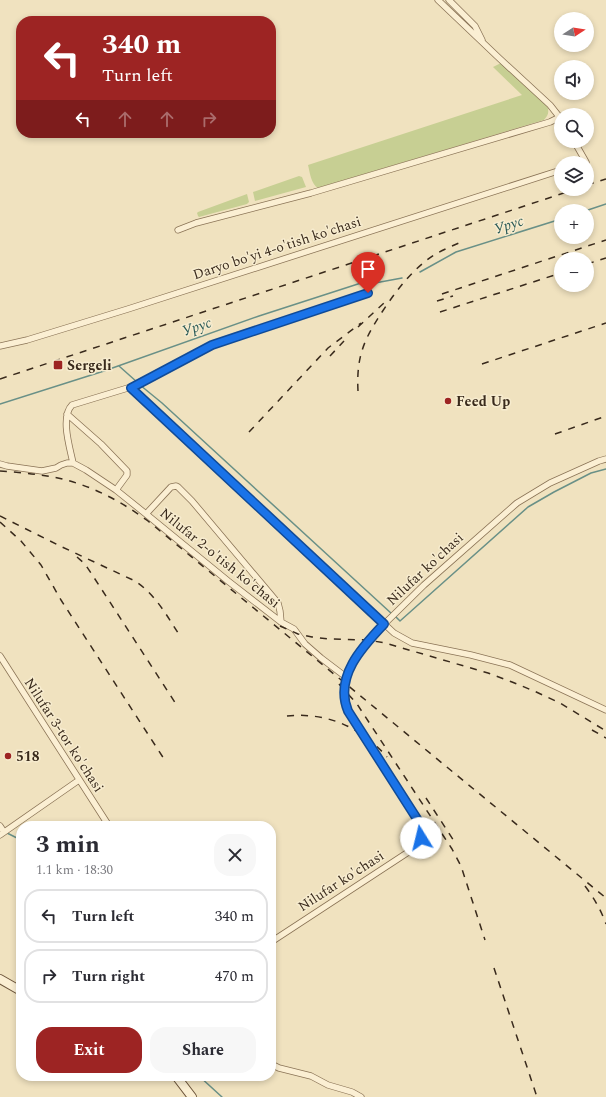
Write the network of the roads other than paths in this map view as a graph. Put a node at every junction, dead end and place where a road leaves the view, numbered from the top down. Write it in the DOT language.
graph roads {
  1 [pos="438,0"];
  2 [pos="449,0"];
  3 [pos="483,44"];
  4 [pos="554,110"];
  5 [pos="554,120"];
  6 [pos="554,172"];
  7 [pos="178,230"];
  8 [pos="368,293"];
  9 [pos="0,346"];
  10 [pos="131,388"];
  11 [pos="67,414"];
  12 [pos="606,459"];
  13 [pos="73,463"];
  14 [pos="0,464"];
  15 [pos="116,490"];
  16 [pos="146,514"];
  17 [pos="281,622"];
  18 [pos="384,624"];
  19 [pos="0,656"];
  20 [pos="346,677"];
  21 [pos="606,710"];
  22 [pos="79,780"];
  23 [pos="19,821"];
  24 [pos="106,821"];
  25 [pos="16,823"];
  26 [pos="0,826"];
  27 [pos="2,833"];
  28 [pos="276,939"];
  29 [pos="0,980"];
  30 [pos="16,988"];
  31 [pos="276,1066"];
  32 [pos="180,1081"];
  33 [pos="192,1097"];
  34 [pos="361,1097"];
  1 -- 3 [label="street"];
  2 -- 3 [label="street"];
  3 -- 4 [label="street"];
  5 -- 7 [label="street"];
  6 -- 9 [label="street, Daryo bo'yi 4-o'tish ko'chasi"];
  8 -- 10 [label="street"];
  10 -- 11 [label="street"];
  10 -- 18 [label="street"];
  11 -- 13 [label="street"];
  11 -- 15 [label="street"];
  12 -- 18 [label="street, Nilufar ko'chasi"];
  13 -- 14 [label="street"];
  13 -- 15 [label="street, Nilufar 2-o'tish ko'chasi"];
  15 -- 16 [label="street, Nilufar 2-o'tish ko'chasi"];
  16 -- 17 [label="street, Nilufar 2-o'tish ko'chasi"];
  16 -- 17 [label="street"];
  17 -- 20 [label="street, Nilufar 2-o'tish ko'chasi"];
  18 -- 20 [label="street, Nilufar ko'chasi"];
  18 -- 21 [label="street"];
  19 -- 22 [label="street, Nilufar 3-tor ko'chasi"];
  20 -- 28 [label="street, Nilufar ko'chasi"];
  22 -- 23 [label="street"];
  22 -- 24 [label="street, Nilufar 3-tor ko'chasi"];
  25 -- 27 [label="street"];
  26 -- 27 [label="street"];
  29 -- 30 [label="street"];
  31 -- 34 [label="street"];
  32 -- 33 [label="street"];
}
